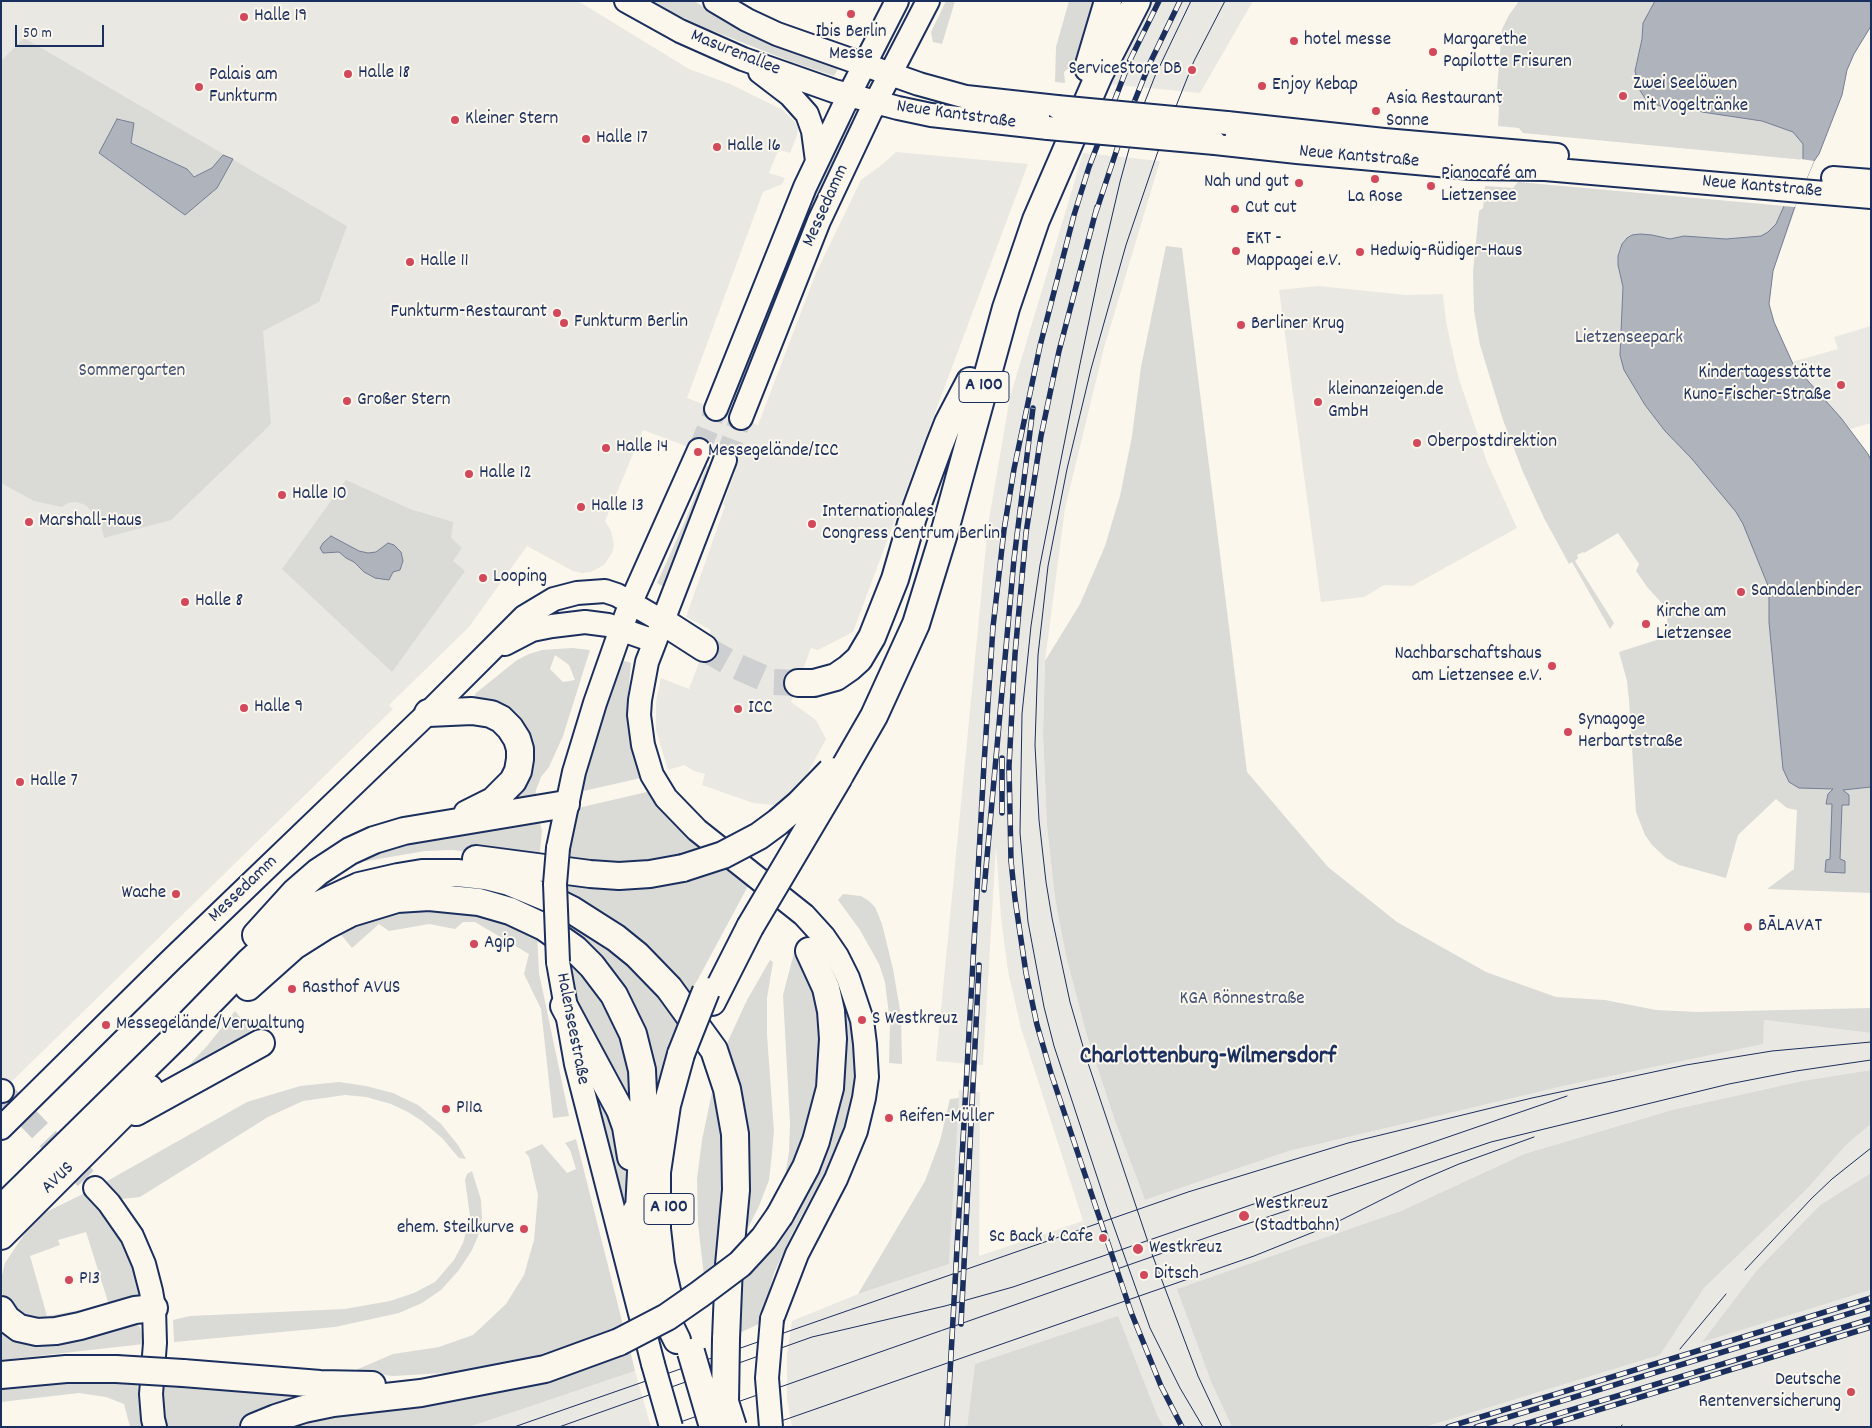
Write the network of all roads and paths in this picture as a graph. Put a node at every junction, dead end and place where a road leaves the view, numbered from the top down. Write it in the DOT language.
graph roads {
  1 [pos="626,1"];
  2 [pos="715,1"];
  3 [pos="897,1"];
  4 [pos="928,1"];
  5 [pos="1108,1"];
  6 [pos="1125,1"];
  7 [pos="1137,1"];
  8 [pos="743,60"];
  9 [pos="865,65"];
  10 [pos="891,74"];
  11 [pos="1082,88"];
  12 [pos="849,95"];
  13 [pos="876,102"];
  14 [pos="817,162"];
  15 [pos="1768,180"];
  16 [pos="1871,181"];
  17 [pos="1804,184"];
  18 [pos="1871,197"];
  19 [pos="970,381"];
  20 [pos="716,409"];
  21 [pos="741,418"];
  22 [pos="699,450"];
  23 [pos="725,460"];
  24 [pos="631,602"];
  25 [pos="621,629"];
  26 [pos="658,631"];
  27 [pos="704,648"];
  28 [pos="488,652"];
  29 [pos="798,683"];
  30 [pos="428,713"];
  31 [pos="835,773"];
  32 [pos="566,804"];
  33 [pos="449,823"];
  34 [pos="779,895"];
  35 [pos="269,923"];
  36 [pos="809,951"];
  37 [pos="564,1006"];
  38 [pos="261,1043"];
  39 [pos="117,1121"];
  40 [pos="1,1128"];
  41 [pos="95,1188"];
  42 [pos="1,1191"];
  43 [pos="2,1229"];
  44 [pos="638,1229"];
  45 [pos="154,1308"];
  46 [pos="1,1310"];
  47 [pos="683,1349"];
  48 [pos="1,1374"];
  49 [pos="475,1382"];
  50 [pos="155,1427"];
  51 [pos="254,1427"];
  52 [pos="671,1427"];
  53 [pos="702,1427"];
  54 [pos="713,1427"];
  55 [pos="734,1427"];
  56 [pos="771,1427"];
  1 -- 8 [label="main road, Masurenallee"];
  2 -- 9 [label="main road, Masurenallee"];
  3 -- 9 [label="main road, Messedamm"];
  4 -- 10 [label="main road, Messedamm"];
  5 -- 11 [label="highway"];
  6 -- 11 [label="highway, A 100"];
  7 -- 31 [label="highway, A 100"];
  8 -- 12 [label="main road, Masurenallee"];
  8 -- 14 [label="main road"];
  9 -- 10 [label="main road, Masurenallee"];
  9 -- 12 [label="main road, Messedamm"];
  10 -- 13 [label="main road, Messedamm"];
  10 -- 15 [label="main road, Neue Kantstraße, bridge"];
  11 -- 19 [label="highway, A 100"];
  12 -- 13 [label="main road, Neue Kantstraße"];
  12 -- 14 [label="main road, Messedamm"];
  13 -- 15 [label="main road, Neue Kantstraße, bridge"];
  13 -- 21 [label="main road, Messedamm"];
  14 -- 20 [label="main road, Messedamm"];
  15 -- 17 [label="main road, Neue Kantstraße"];
  16 -- 17 [label="main road, Neue Kantstraße"];
  17 -- 18 [label="main road, Neue Kantstraße"];
  19 -- 29 [label="highway"];
  19 -- 31 [label="highway, A 100"];
  22 -- 24 [label="main road"];
  23 -- 26 [label="main road"];
  24 -- 25 [label="main road"];
  24 -- 26 [label="main road, Messedamm"];
  24 -- 28 [label="main road, Messedamm"];
  25 -- 26 [label="main road, Messedamm"];
  25 -- 28 [label="main road, Messedamm"];
  25 -- 32 [label="main road, Halenseestraße"];
  26 -- 27 [label="highway"];
  26 -- 34 [label="main road"];
  28 -- 30 [label="main road, Messedamm"];
  30 -- 33 [label="highway"];
  30 -- 40 [label="main road, Messedamm"];
  31 -- 35 [label="highway, bridge"];
  31 -- 47 [label="highway, A 100, bridge"];
  32 -- 33 [label="highway"];
  32 -- 37 [label="main road, Halenseestraße, bridge"];
  33 -- 35 [label="highway"];
  34 -- 36 [label="main road"];
  34 -- 56 [label="main road, bridge"];
  35 -- 42 [label="highway"];
  36 -- 49 [label="highway, bridge"];
  37 -- 44 [label="highway"];
  37 -- 52 [label="main road, Halenseestraße, bridge"];
  38 -- 39 [label="highway"];
  39 -- 43 [label="highway, AVUS"];
  39 -- 44 [label="highway"];
  41 -- 45 [label="main road"];
  43 -- 55 [label="highway, bridge"];
  44 -- 47 [label="highway"];
  45 -- 46 [label="highway"];
  45 -- 50 [label="main road"];
  47 -- 53 [label="highway, A 100"];
  47 -- 54 [label="highway, A 100, bridge"];
  48 -- 49 [label="highway, bridge"];
  49 -- 51 [label="highway"];
}
